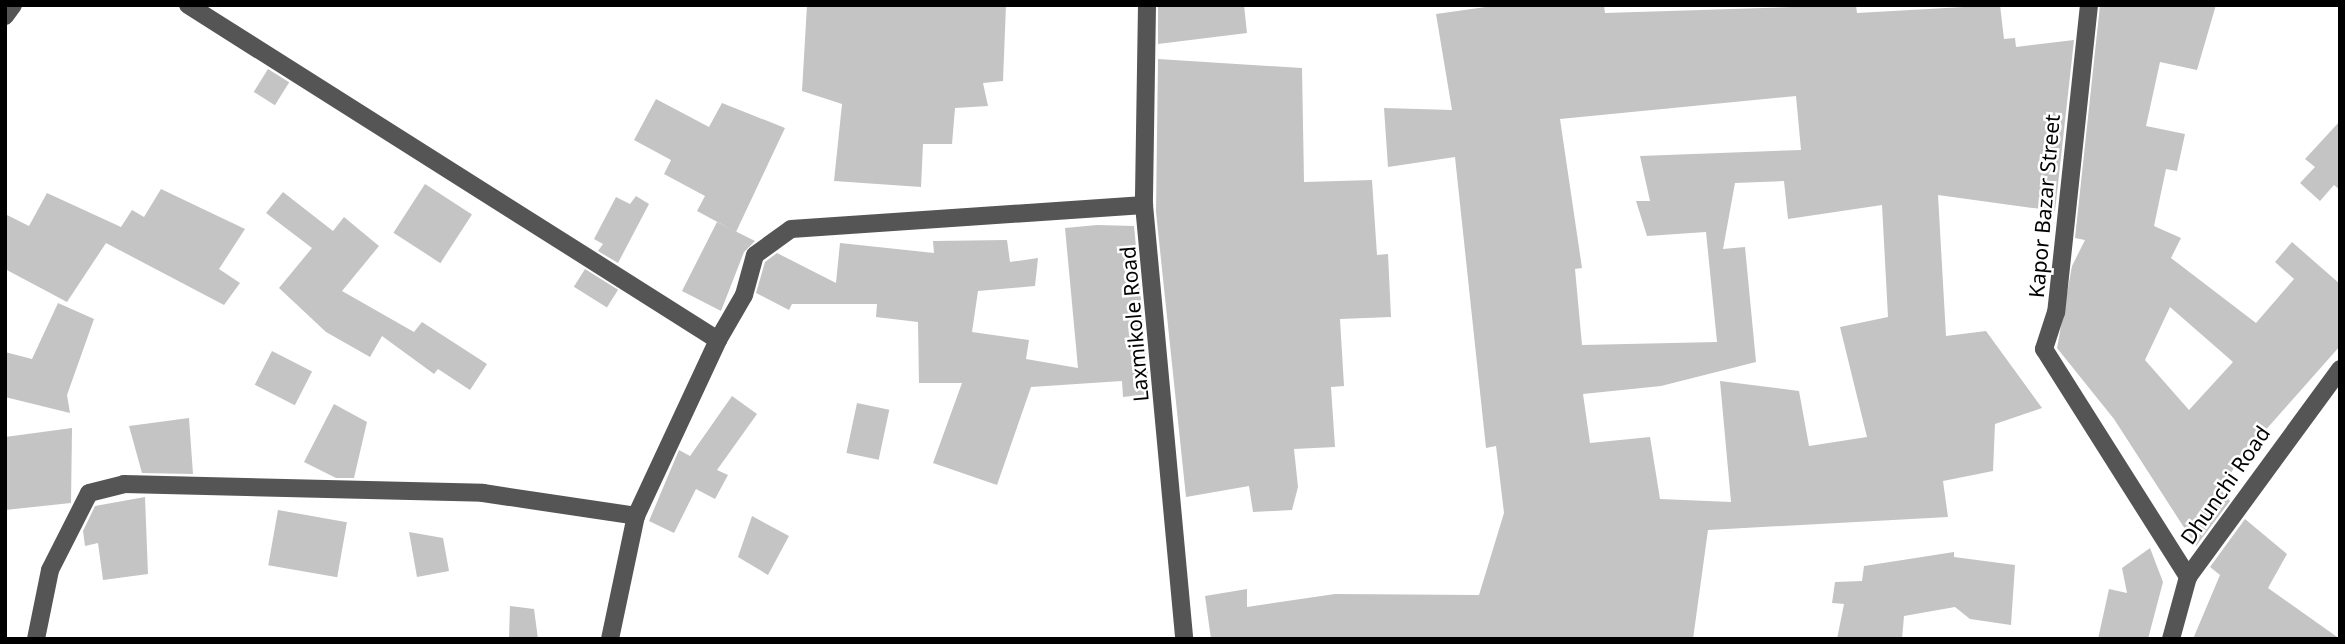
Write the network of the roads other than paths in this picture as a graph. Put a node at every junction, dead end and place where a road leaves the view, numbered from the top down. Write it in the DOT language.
graph roads {
  1 [pos="13,5"];
  2 [pos="188,5"];
  3 [pos="1147,5"];
  4 [pos="2089,5"];
  5 [pos="5,16"];
  6 [pos="1144,205"];
  7 [pos="718,340"];
  8 [pos="2340,369"];
  9 [pos="636,516"];
  10 [pos="2188,577"];
  11 [pos="36,639"];
  12 [pos="610,639"];
  13 [pos="1184,639"];
  14 [pos="2171,639"];
  1 -- 5 [label="street"];
  2 -- 7 [label="street"];
  3 -- 6 [label="street, Laxmikole Road"];
  4 -- 10 [label="street, Kapor Bazar Street"];
  6 -- 7 [label="street"];
  6 -- 13 [label="street, Laxmikole Road"];
  7 -- 9 [label="street"];
  8 -- 10 [label="street, Dhunchi Road"];
  9 -- 11 [label="street"];
  9 -- 12 [label="street"];
  10 -- 14 [label="street, Dhunchi Road"];
}
